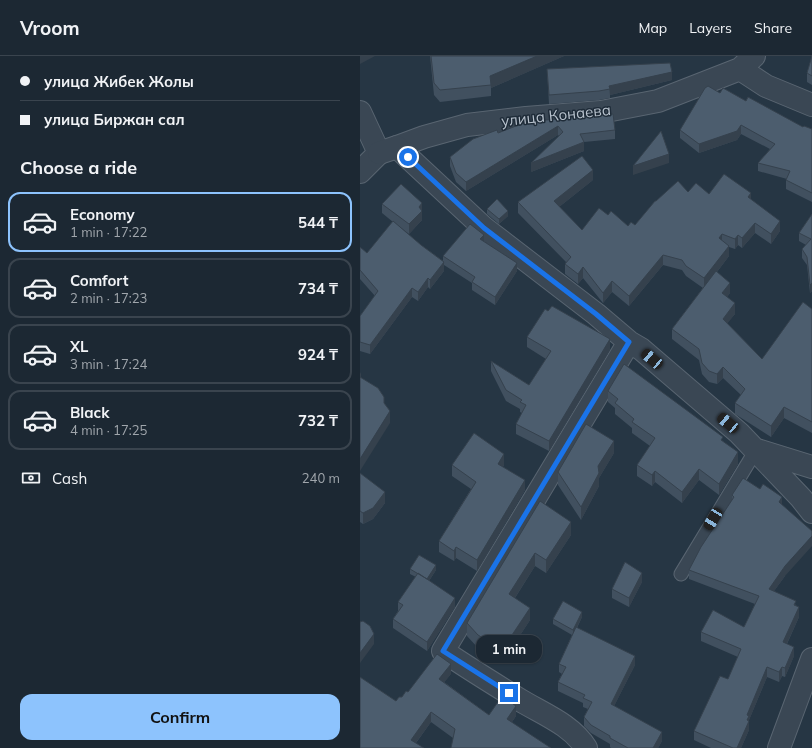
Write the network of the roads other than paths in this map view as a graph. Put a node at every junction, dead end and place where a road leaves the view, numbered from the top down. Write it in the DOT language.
graph roads {
  1 [pos="747,62"];
  2 [pos="812,105"];
  3 [pos="360,112"];
  4 [pos="379,149"];
  5 [pos="360,172"];
  6 [pos="629,342"];
  7 [pos="756,450"];
  8 [pos="812,467"];
  9 [pos="812,512"];
  10 [pos="681,574"];
  11 [pos="812,659"];
  12 [pos="586,748"];
  13 [pos="779,748"];
  1 -- 2 [label="street"];
  1 -- 4 [label="street, улица Конаева"];
  3 -- 4 [label="street"];
  4 -- 5 [label="street, улица Конаева"];
  4 -- 6 [label="street"];
  6 -- 7 [label="street"];
  6 -- 12 [label="street"];
  7 -- 8 [label="street"];
  7 -- 9 [label="street"];
  7 -- 10 [label="lane"];
  11 -- 13 [label="street"];
}
